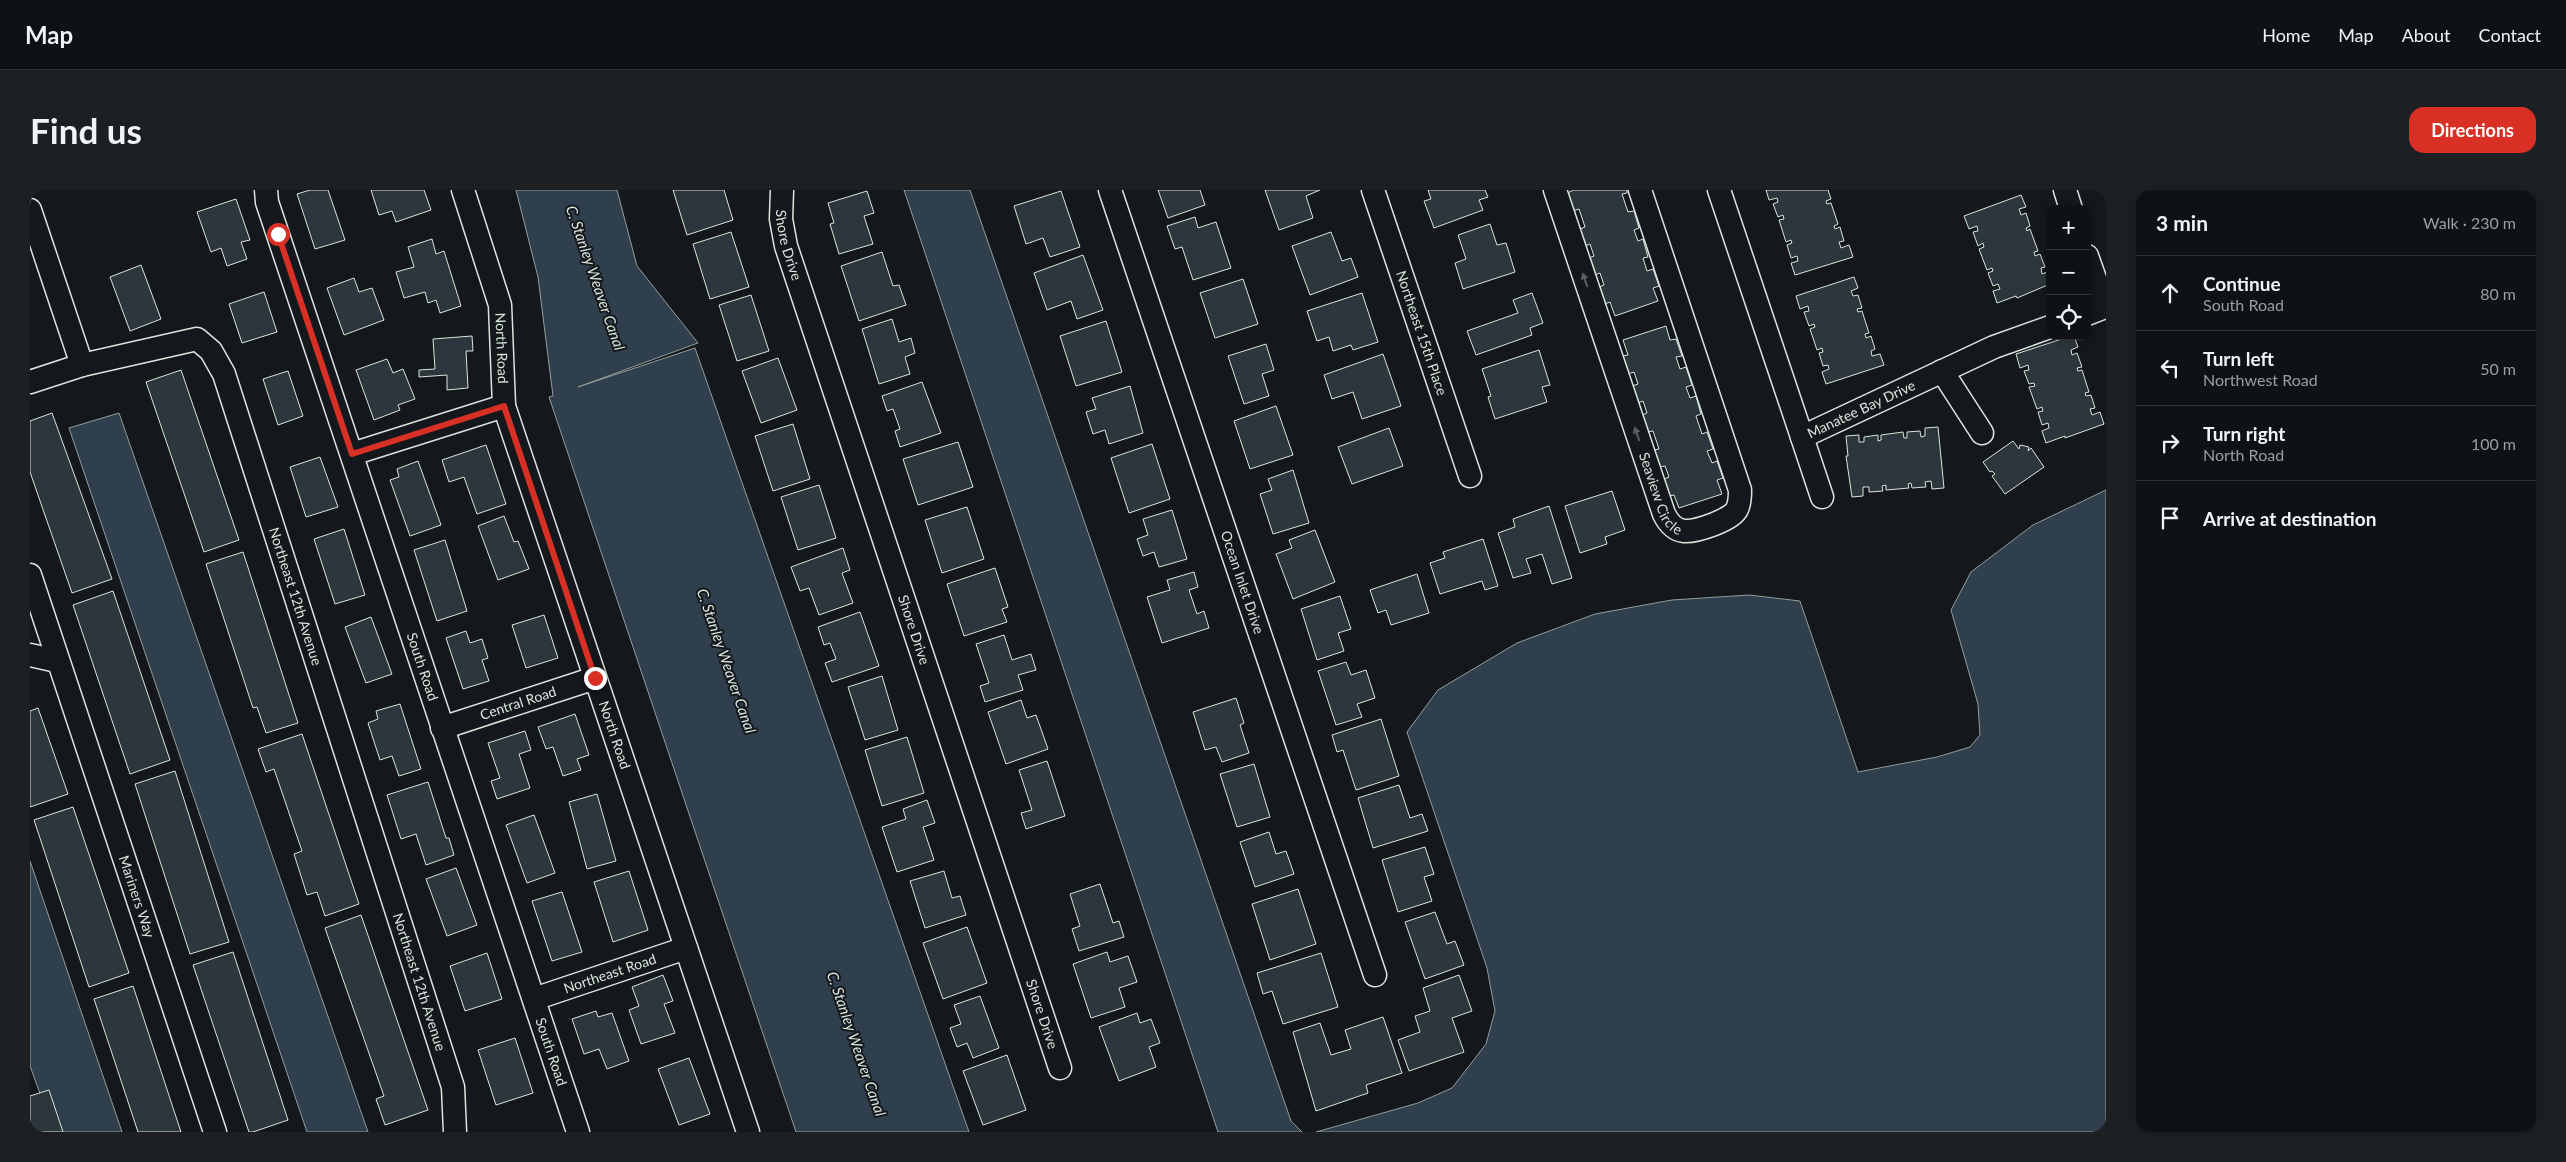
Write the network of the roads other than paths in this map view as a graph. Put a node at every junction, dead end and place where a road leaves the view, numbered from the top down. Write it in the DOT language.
graph roads {
  1 [pos="463,190"];
  2 [pos="782,190"];
  3 [pos="1110,190"];
  4 [pos="1373,190"];
  5 [pos="1555,190"];
  6 [pos="1640,190"];
  7 [pos="1719,190"];
  8 [pos="2065,190"];
  9 [pos="266,196"];
  10 [pos="2070,205"];
  11 [pos="30,210"];
  12 [pos="2091,274"];
  13 [pos="2099,310"];
  14 [pos="2046,328"];
  15 [pos="82,365"];
  16 [pos="1942,371"];
  17 [pos="30,382"];
  18 [pos="504,406"];
  19 [pos="1982,433"];
  20 [pos="1802,437"];
  21 [pos="352,454"];
  22 [pos="1470,476"];
  23 [pos="1822,497"];
  24 [pos="30,575"];
  25 [pos="30,655"];
  26 [pos="57,661"];
  27 [pos="595,678"];
  28 [pos="442,728"];
  29 [pos="686,948"];
  30 [pos="1375,975"];
  31 [pos="534,999"];
  32 [pos="1060,1068"];
  33 [pos="215,1132"];
  34 [pos="455,1132"];
  35 [pos="578,1132"];
  36 [pos="748,1132"];
  1 -- 18 [label="street, North Road"];
  2 -- 32 [label="street, Shore Drive"];
  3 -- 30 [label="street, Ocean Inlet Drive"];
  4 -- 22 [label="street, Northeast 15th Place"];
  6 -- 5 [label="street, Seaview Circle, one-way"];
  7 -- 20 [label="street, Manatee Bay Drive"];
  8 -- 10 [label="street"];
  9 -- 21 [label="street, South Road"];
  11 -- 15 [label="street"];
  12 -- 13 [label="street"];
  14 -- 16 [label="street, Manatee Bay Drive"];
  15 -- 17 [label="street"];
  15 -- 34 [label="street, Northeast 12th Avenue"];
  16 -- 19 [label="street"];
  16 -- 20 [label="street, Manatee Bay Drive"];
  18 -- 21 [label="street"];
  18 -- 27 [label="street, North Road"];
  20 -- 23 [label="street"];
  21 -- 28 [label="street, South Road"];
  24 -- 26 [label="street, Mariners Way"];
  25 -- 26 [label="street"];
  26 -- 33 [label="street, Mariners Way"];
  27 -- 28 [label="street, Central Road"];
  27 -- 29 [label="street, North Road"];
  28 -- 31 [label="street, South Road"];
  29 -- 31 [label="street, Northeast Road"];
  29 -- 36 [label="street, North Road"];
  31 -- 35 [label="street, South Road"];
}
